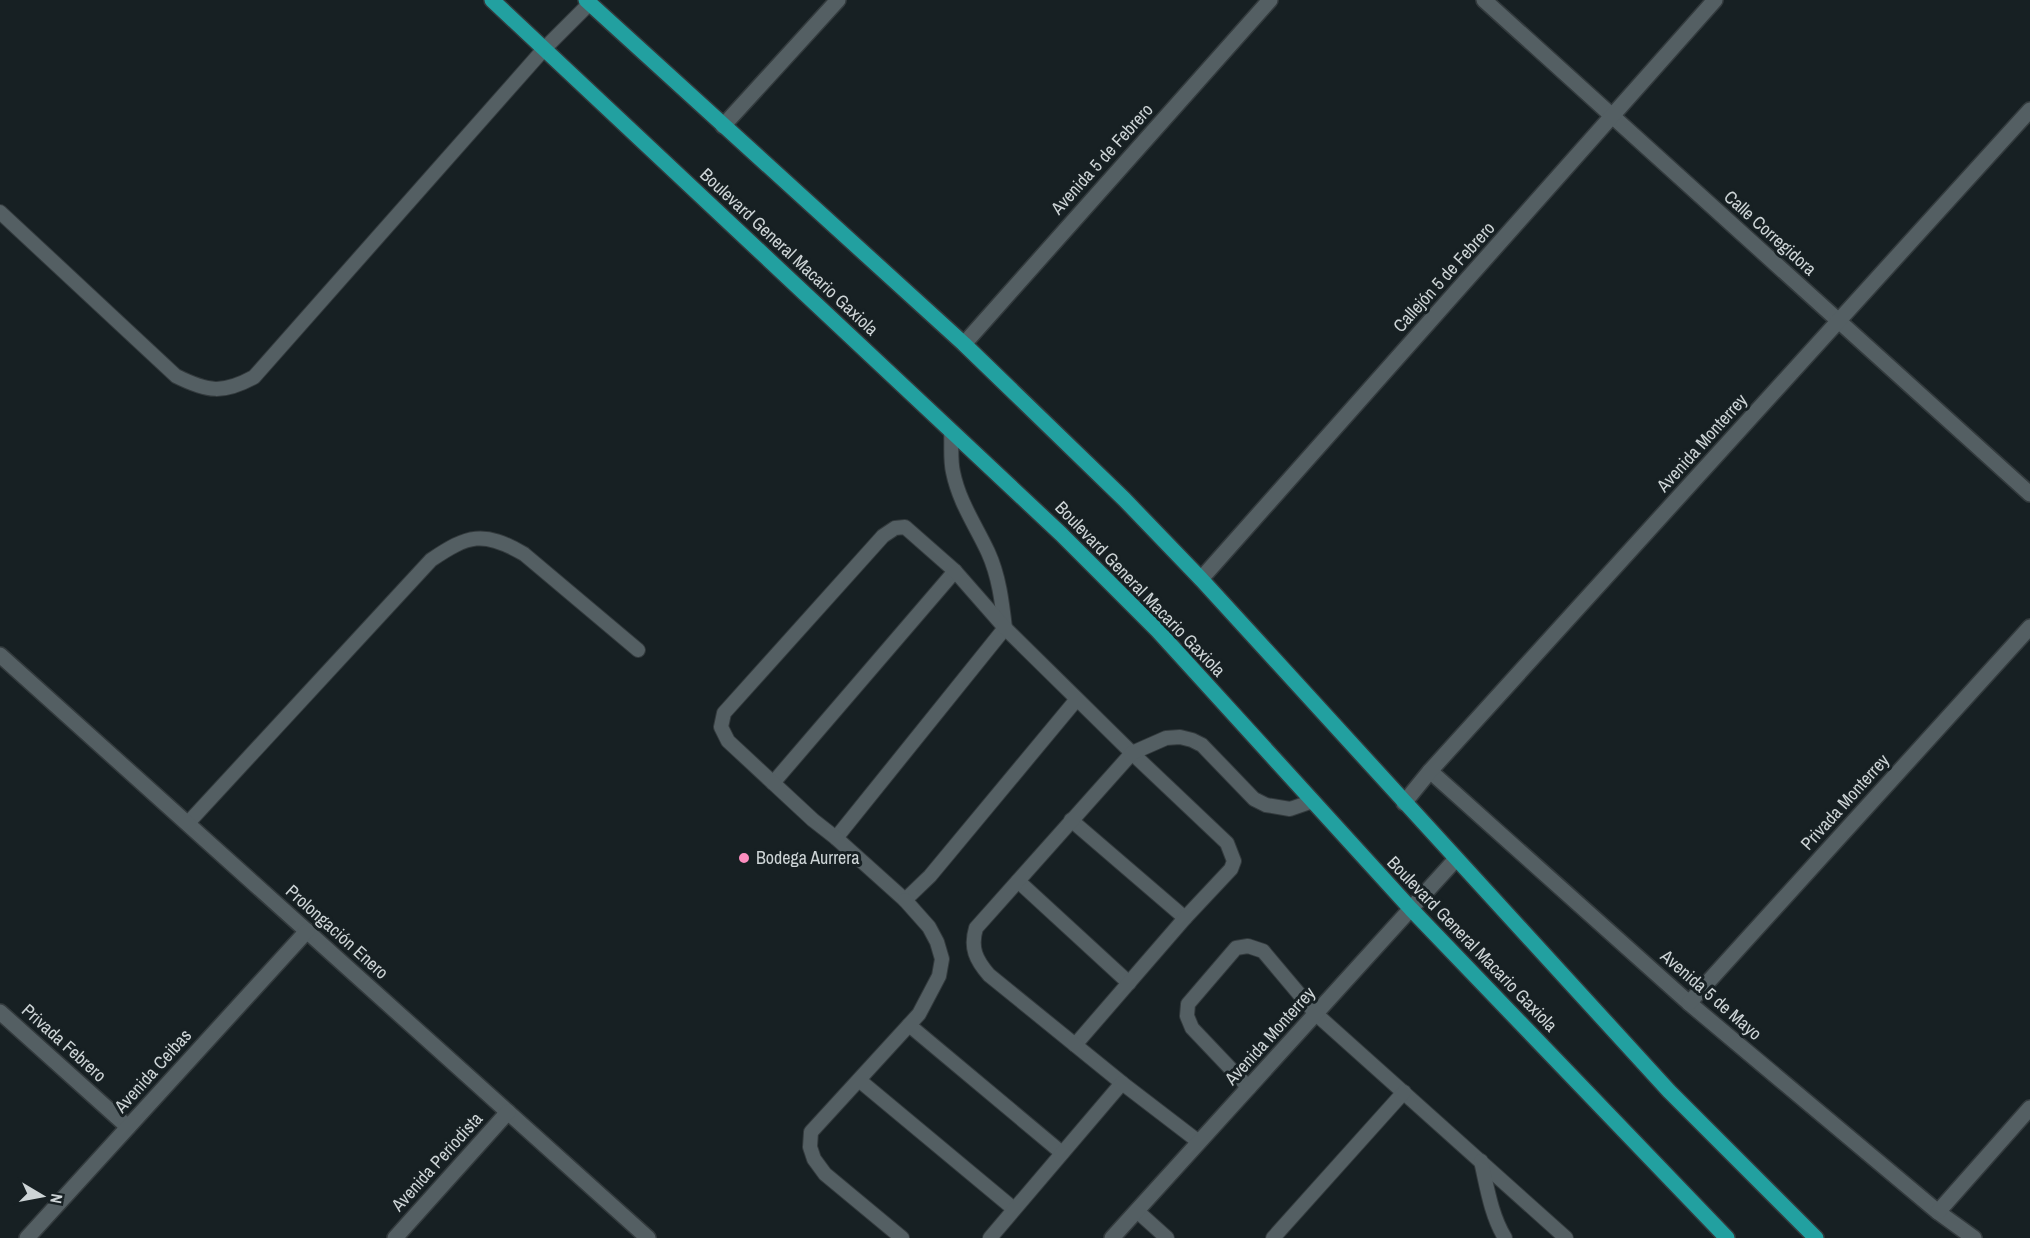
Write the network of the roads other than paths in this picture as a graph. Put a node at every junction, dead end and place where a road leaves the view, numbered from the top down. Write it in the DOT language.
graph roads {
  1 [pos="492,0"];
  2 [pos="838,0"];
  3 [pos="1270,0"];
  4 [pos="1484,0"];
  5 [pos="1715,0"];
  6 [pos="588,2"];
  7 [pos="544,49"];
  8 [pos="2030,110"];
  9 [pos="1612,116"];
  10 [pos="723,126"];
  11 [pos="0,212"];
  12 [pos="1838,321"];
  13 [pos="964,344"];
  14 [pos="951,431"];
  15 [pos="2030,494"];
  16 [pos="955,571"];
  17 [pos="1202,579"];
  18 [pos="2030,627"];
  19 [pos="1005,628"];
  20 [pos="638,650"];
  21 [pos="0,655"];
  22 [pos="1077,699"];
  23 [pos="1132,753"];
  24 [pos="1430,771"];
  25 [pos="773,783"];
  26 [pos="1313,801"];
  27 [pos="1404,803"];
  28 [pos="1071,820"];
  29 [pos="188,823"];
  30 [pos="836,838"];
  31 [pos="1456,859"];
  32 [pos="1018,880"];
  33 [pos="905,900"];
  34 [pos="1411,909"];
  35 [pos="1185,918"];
  36 [pos="307,931"];
  37 [pos="1129,983"];
  38 [pos="1689,1003"];
  39 [pos="0,1012"];
  40 [pos="1316,1014"];
  41 [pos="909,1025"];
  42 [pos="1075,1045"];
  43 [pos="859,1080"];
  44 [pos="1122,1083"];
  45 [pos="1249,1088"];
  46 [pos="1404,1092"];
  47 [pos="2030,1108"];
  48 [pos="508,1112"];
  49 [pos="128,1127"];
  50 [pos="1199,1142"];
  51 [pos="1062,1153"];
  52 [pos="1481,1161"];
  53 [pos="1014,1209"];
  54 [pos="1137,1211"];
  55 [pos="1938,1212"];
  56 [pos="27,1238"];
  57 [pos="395,1238"];
  58 [pos="648,1238"];
  59 [pos="902,1238"];
  60 [pos="990,1238"];
  61 [pos="1112,1238"];
  62 [pos="1167,1238"];
  63 [pos="1273,1238"];
  64 [pos="1506,1238"];
  65 [pos="1566,1238"];
  66 [pos="1727,1238"];
  67 [pos="1816,1238"];
  68 [pos="1974,1238"];
  1 -- 7 [label="main road, Boulevard General Macario Gaxiola"];
  2 -- 10 [label="street"];
  3 -- 13 [label="street, Avenida 5 de Febrero"];
  4 -- 9 [label="street, Calle Corregidora"];
  5 -- 9 [label="street, Callejón 5 de Febrero"];
  6 -- 7 [label="lane"];
  6 -- 10 [label="main road"];
  7 -- 11 [label="lane"];
  7 -- 14 [label="main road, Boulevard General Macario Gaxiola"];
  8 -- 12 [label="street, Avenida Monterrey"];
  9 -- 12 [label="street, Calle Corregidora"];
  9 -- 17 [label="street, Callejón 5 de Febrero"];
  10 -- 13 [label="main road"];
  12 -- 15 [label="street, Calle Corregidora"];
  12 -- 24 [label="street, Avenida Monterrey"];
  13 -- 17 [label="main road"];
  14 -- 19 [label="lane"];
  14 -- 26 [label="main road, Boulevard General Macario Gaxiola"];
  16 -- 19 [label="lane"];
  16 -- 25 [label="lane"];
  16 -- 25 [label="lane"];
  17 -- 27 [label="main road"];
  18 -- 38 [label="street, Privada Monterrey"];
  19 -- 22 [label="lane"];
  19 -- 30 [label="lane"];
  20 -- 29 [label="lane"];
  21 -- 29 [label="street, Prolongación Enero"];
  22 -- 23 [label="lane"];
  22 -- 33 [label="lane"];
  23 -- 26 [label="lane"];
  23 -- 28 [label="lane"];
  23 -- 35 [label="lane"];
  24 -- 27 [label="street, Avenida Monterrey"];
  24 -- 38 [label="street, Avenida 5 de Mayo"];
  25 -- 30 [label="lane"];
  26 -- 34 [label="main road, Boulevard General Macario Gaxiola"];
  27 -- 31 [label="main road"];
  28 -- 32 [label="lane"];
  28 -- 35 [label="lane"];
  29 -- 36 [label="street, Prolongación Enero"];
  30 -- 33 [label="lane"];
  31 -- 34 [label="street, Avenida Monterrey"];
  31 -- 67 [label="main road"];
  32 -- 37 [label="lane"];
  32 -- 42 [label="lane"];
  33 -- 41 [label="lane"];
  34 -- 40 [label="street, Avenida Monterrey"];
  34 -- 66 [label="main road, Boulevard General Macario Gaxiola"];
  35 -- 37 [label="lane"];
  36 -- 48 [label="street, Prolongación Enero"];
  36 -- 49 [label="street, Avenida Ceibas"];
  37 -- 42 [label="lane"];
  38 -- 55 [label="street, Avenida 5 de Mayo"];
  39 -- 49 [label="street, Privada Febrero"];
  40 -- 45 [label="street, Avenida Monterrey"];
  40 -- 45 [label="lane"];
  40 -- 46 [label="lane"];
  41 -- 43 [label="lane"];
  41 -- 51 [label="lane"];
  42 -- 44 [label="lane"];
  43 -- 53 [label="lane"];
  43 -- 59 [label="lane"];
  44 -- 50 [label="lane"];
  44 -- 51 [label="lane"];
  45 -- 50 [label="street, Avenida Monterrey"];
  46 -- 52 [label="lane"];
  46 -- 63 [label="lane"];
  47 -- 55 [label="street"];
  48 -- 57 [label="street, Avenida Periodista"];
  48 -- 58 [label="street, Prolongación Enero"];
  49 -- 56 [label="street, Avenida Ceibas"];
  50 -- 54 [label="street, Avenida Monterrey"];
  51 -- 53 [label="lane"];
  52 -- 64 [label="lane"];
  52 -- 65 [label="lane"];
  53 -- 60 [label="lane"];
  54 -- 61 [label="street, Avenida Monterrey"];
  54 -- 62 [label="lane"];
  55 -- 68 [label="street, Avenida 5 de Mayo"];
}
